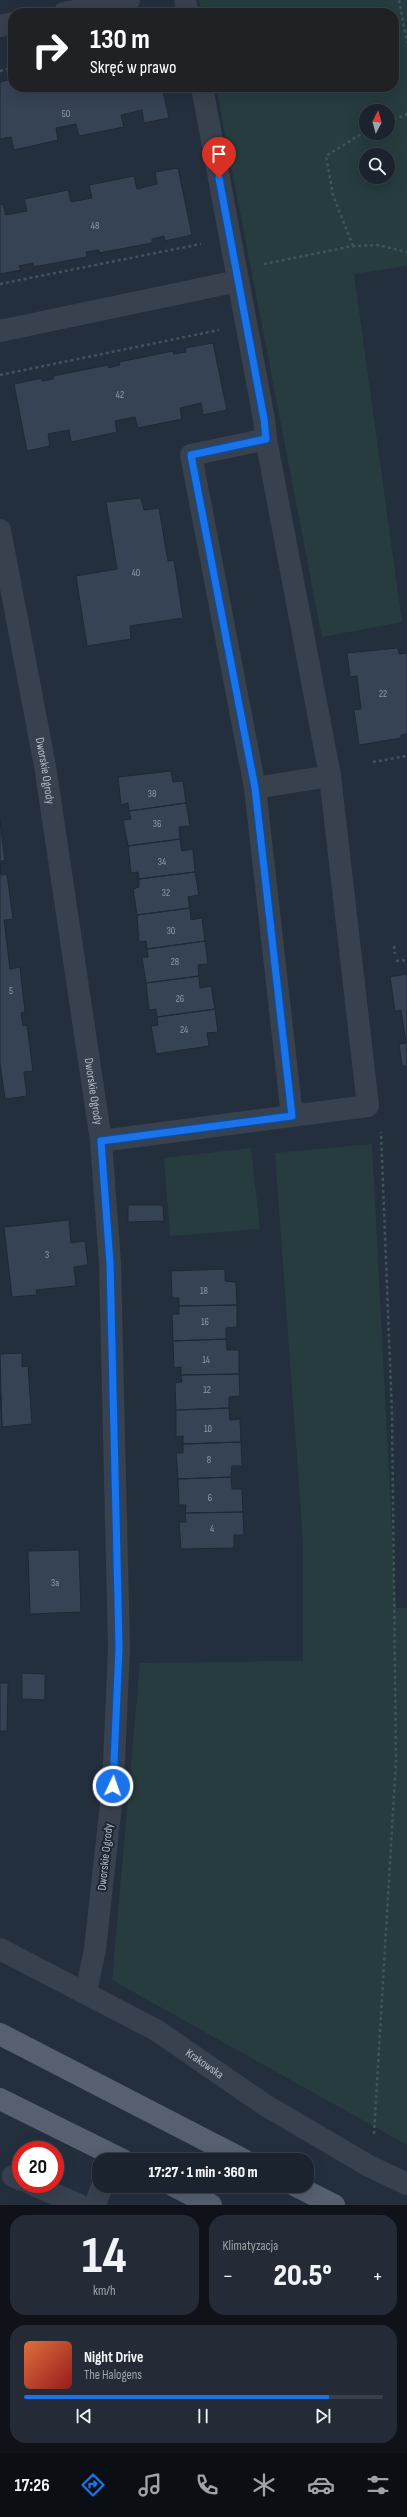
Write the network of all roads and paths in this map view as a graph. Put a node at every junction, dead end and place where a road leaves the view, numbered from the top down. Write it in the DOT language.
graph roads {
  1 [pos="129,0"];
  2 [pos="400,0"];
  3 [pos="89,8"];
  4 [pos="407,43"];
  5 [pos="203,92"];
  6 [pos="407,112"];
  7 [pos="395,119"];
  8 [pos="359,135"];
  9 [pos="206,243"];
  10 [pos="353,246"];
  11 [pos="407,252"];
  12 [pos="237,276"];
  13 [pos="0,284"];
  14 [pos="222,330"];
  15 [pos="0,331"];
  16 [pos="0,375"];
  17 [pos="266,439"];
  18 [pos="0,530"];
  19 [pos="407,756"];
  20 [pos="373,762"];
  21 [pos="330,776"];
  22 [pos="255,788"];
  23 [pos="394,946"];
  24 [pos="395,954"];
  25 [pos="407,960"];
  26 [pos="396,961"];
  27 [pos="292,1116"];
  28 [pos="381,1131"];
  29 [pos="101,1141"];
  30 [pos="0,1949"];
  31 [pos="86,1992"];
  32 [pos="0,2034"];
  33 [pos="0,2099"];
  34 [pos="106,2153"];
  35 [pos="230,2153"];
  36 [pos="369,2166"];
  37 [pos="407,2184"];
  38 [pos="52,2193"];
  39 [pos="99,2193"];
  40 [pos="188,2193"];
  41 [pos="310,2193"];
  42 [pos="80,2205"];
  43 [pos="95,2205"];
  44 [pos="211,2205"];
  45 [pos="334,2205"];
  1 -- 3 [label="street"];
  2 -- 4 [label="path"];
  5 -- 12 [label="street"];
  6 -- 7 [label="path"];
  8 -- 10 [label="path"];
  9 -- 13 [label="path"];
  10 -- 11 [label="path"];
  10 -- 12 [label="path"];
  12 -- 15 [label="street"];
  12 -- 17 [label="street"];
  14 -- 16 [label="path"];
  17 -- 21 [label="street"];
  17 -- 22 [label="street"];
  18 -- 29 [label="street, Dworskie Ogrody"];
  19 -- 20 [label="path"];
  21 -- 22 [label="street"];
  21 -- 27 [label="street"];
  22 -- 27 [label="street"];
  23 -- 24 [label="path"];
  25 -- 26 [label="path"];
  27 -- 29 [label="street"];
  28 -- 36 [label="path"];
  29 -- 31 [label="street, Dworskie Ogrody"];
  30 -- 31 [label="street, Krakowska"];
  31 -- 36 [label="street, Krakowska"];
  32 -- 35 [label="main road"];
  33 -- 34 [label="main road"];
  36 -- 37 [label="street, Krakowska"];
  38 -- 42 [label="street"];
  39 -- 43 [label="street"];
  40 -- 44 [label="main road"];
  41 -- 45 [label="main road"];
}
